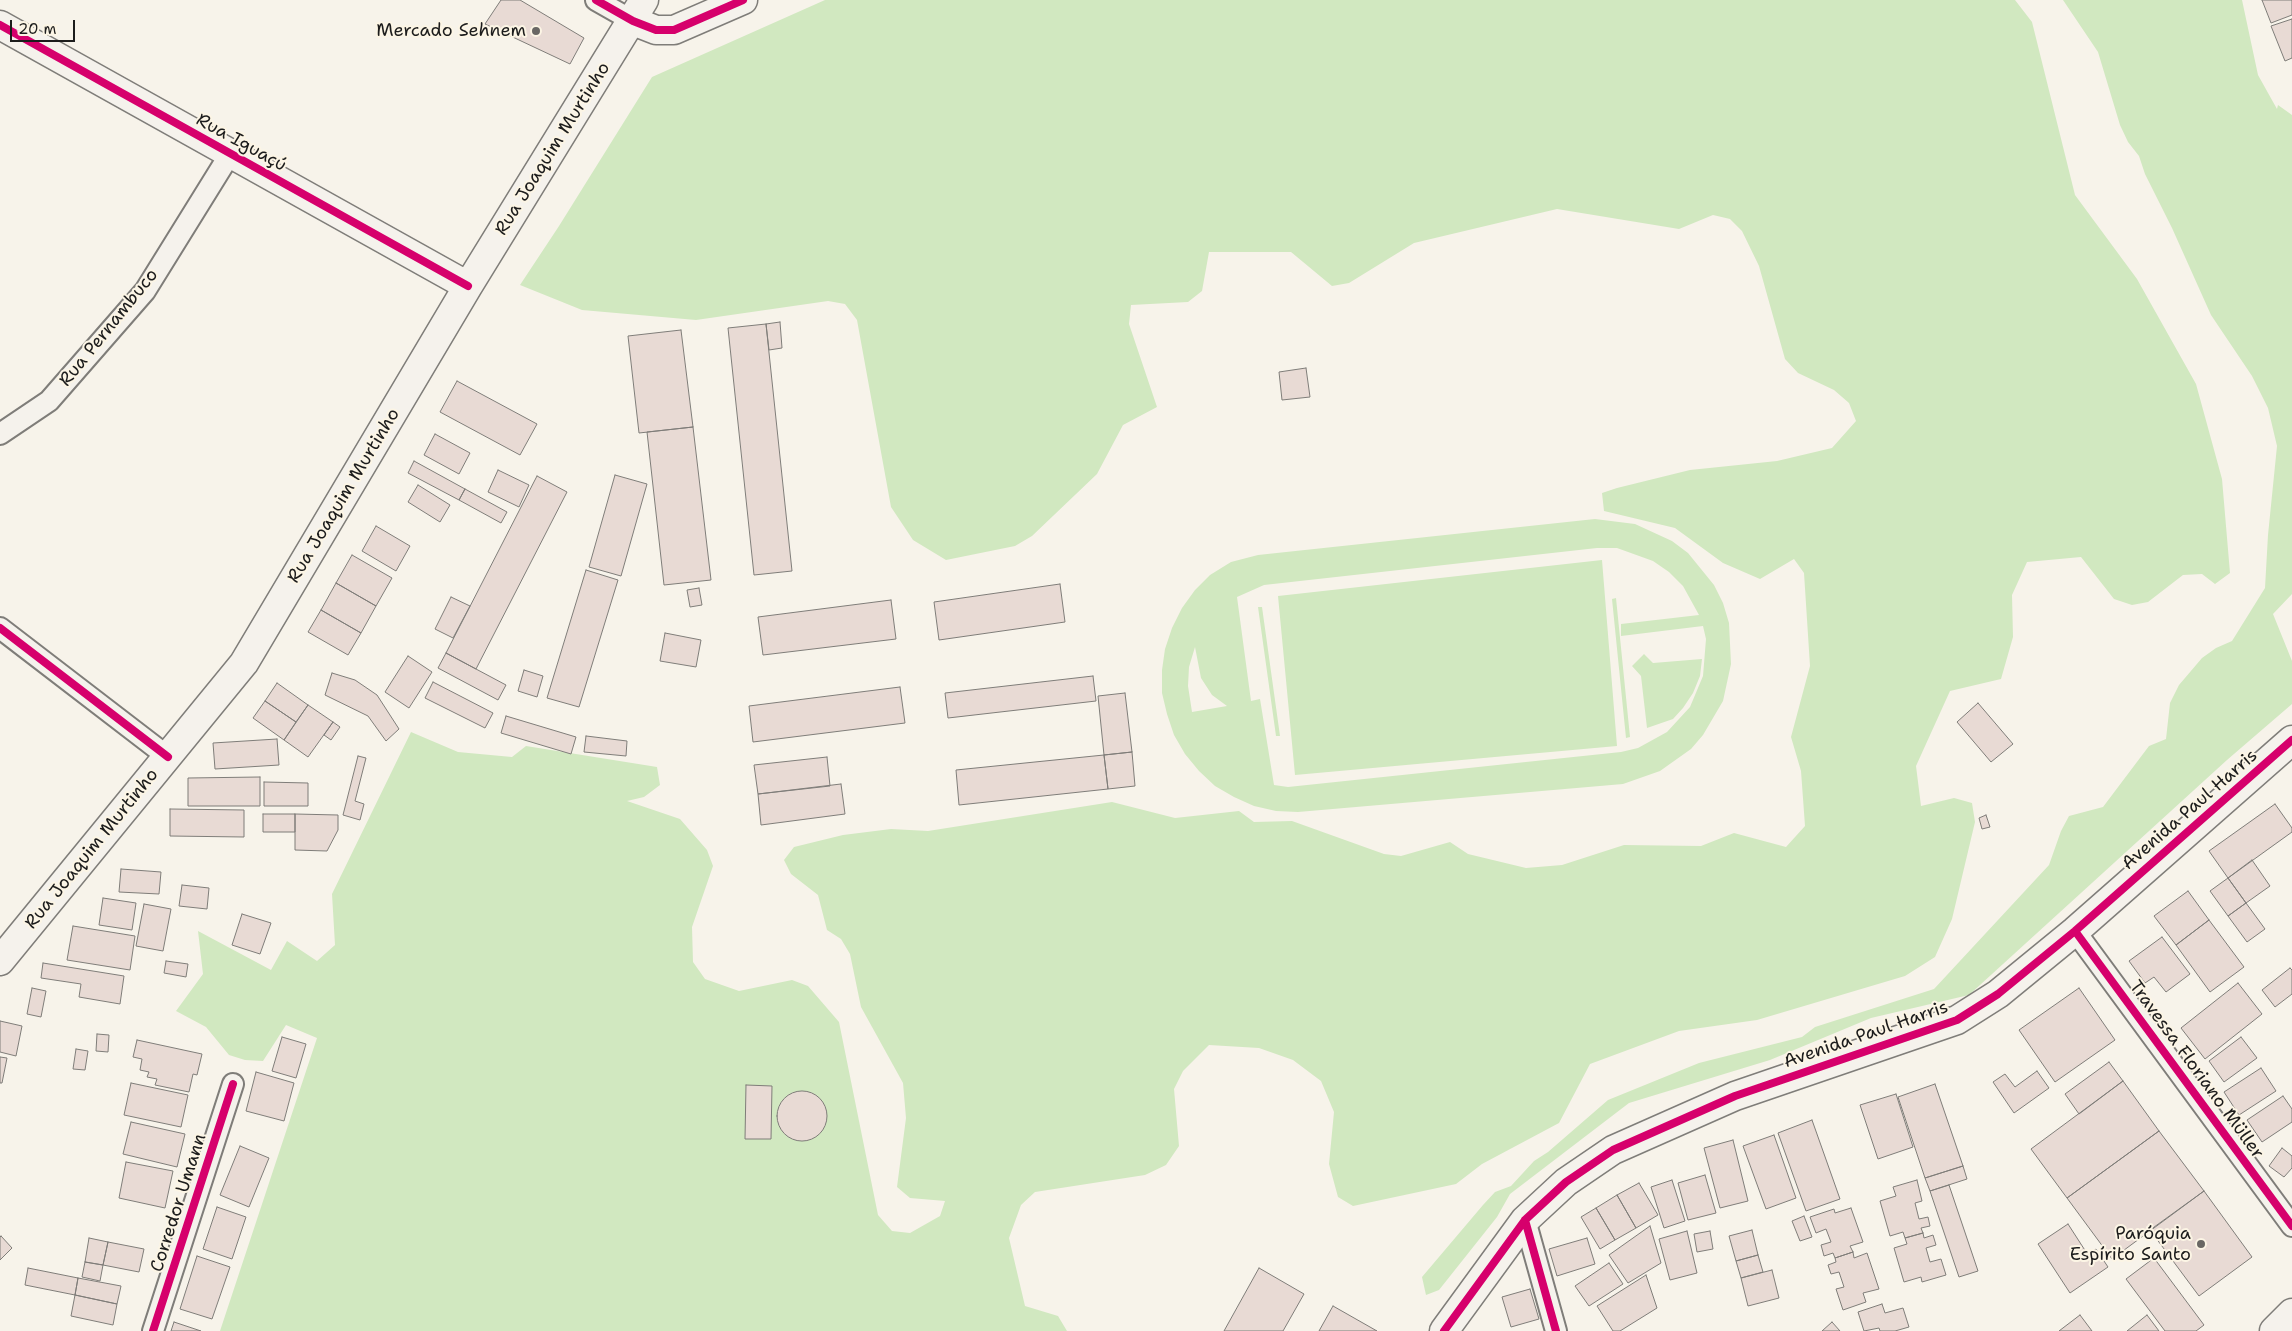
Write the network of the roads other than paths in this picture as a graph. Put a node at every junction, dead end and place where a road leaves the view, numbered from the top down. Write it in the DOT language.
graph roads {
  1 [pos="596,0"];
  2 [pos="743,0"];
  3 [pos="638,10"];
  4 [pos="0,25"];
  5 [pos="230,154"];
  6 [pos="468,286"];
  7 [pos="0,434"];
  8 [pos="0,628"];
  9 [pos="2292,740"];
  10 [pos="168,757"];
  11 [pos="2075,930"];
  12 [pos="0,961"];
  13 [pos="232,1084"];
  14 [pos="1525,1220"];
  15 [pos="2292,1226"];
  16 [pos="2292,1313"];
  17 [pos="153,1331"];
  18 [pos="1444,1331"];
  19 [pos="1556,1331"];
  20 [pos="2274,1331"];
  1 -- 3 [label="street"];
  2 -- 3 [label="main road"];
  3 -- 6 [label="main road, Rua Joaquim Murtinho"];
  4 -- 5 [label="main road, Rua Iguaçú"];
  5 -- 6 [label="main road, Rua Iguaçú"];
  5 -- 7 [label="street, Rua Pernambuco"];
  6 -- 10 [label="main road, Rua Joaquim Murtinho"];
  8 -- 10 [label="street"];
  9 -- 11 [label="main road, Avenida Paul Harris"];
  10 -- 12 [label="main road, Rua Joaquim Murtinho"];
  11 -- 14 [label="main road, Avenida Paul Harris"];
  11 -- 15 [label="street, Travessa Floriano Müller"];
  13 -- 17 [label="street, Corredor Umann"];
  14 -- 18 [label="main road, Avenida Paul Harris"];
  14 -- 19 [label="street"];
  16 -- 20 [label="main road"];
}
